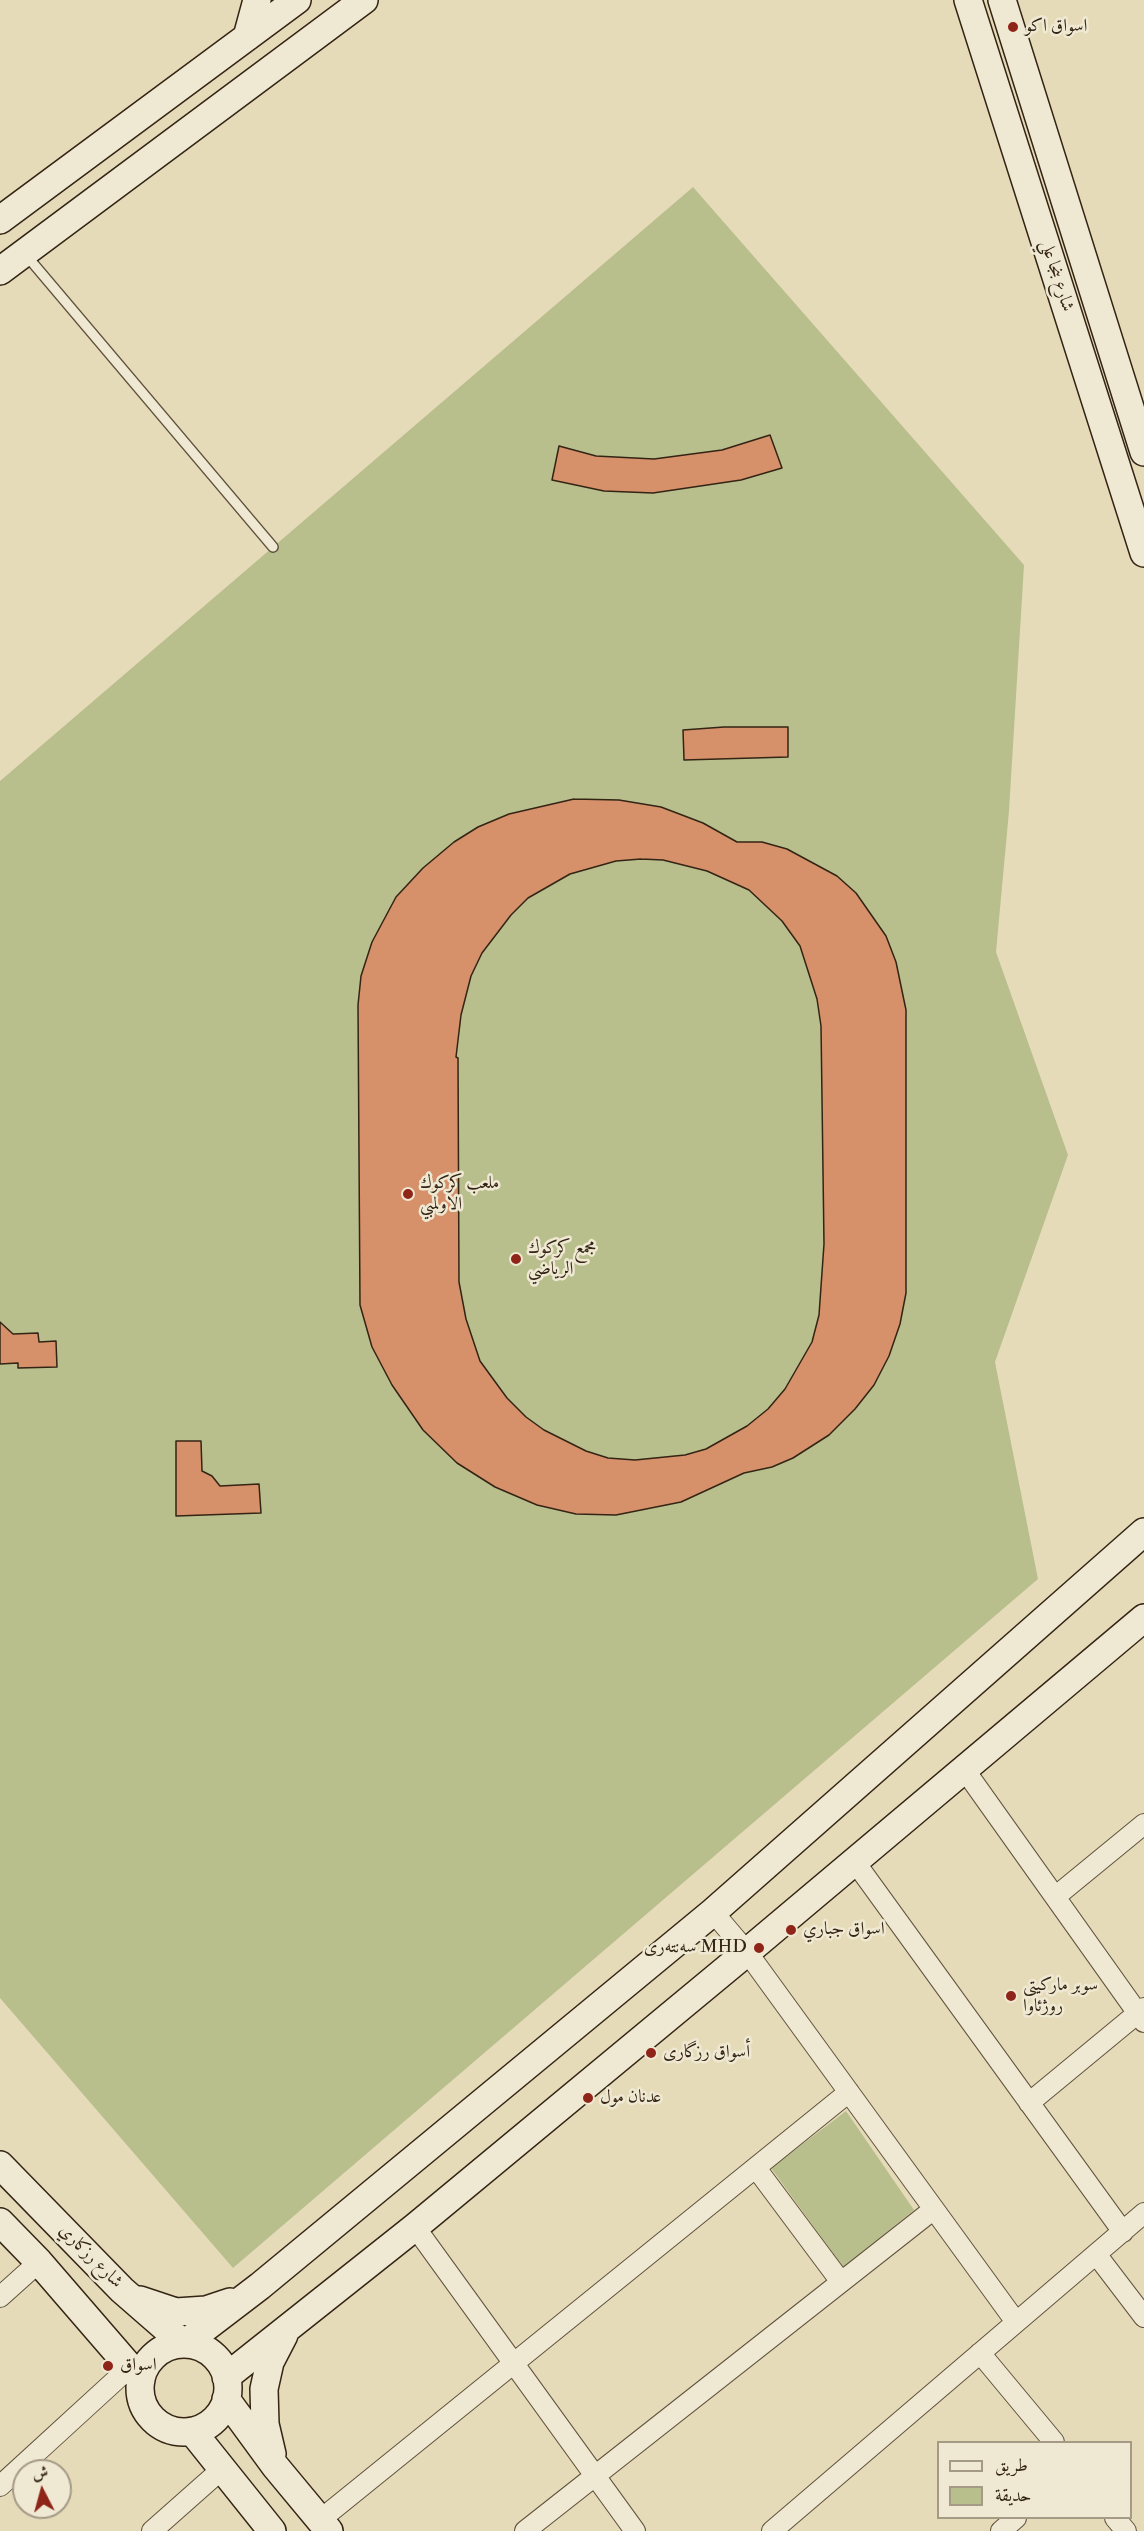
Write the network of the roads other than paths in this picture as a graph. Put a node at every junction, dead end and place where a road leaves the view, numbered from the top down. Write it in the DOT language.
graph roads {
  1 [pos="256,0"];
  2 [pos="297,0"];
  3 [pos="364,0"];
  4 [pos="968,0"];
  5 [pos="1002,0"];
  6 [pos="247,37"];
  7 [pos="0,220"];
  8 [pos="24,254"];
  9 [pos="0,271"];
  10 [pos="1144,452"];
  11 [pos="273,547"];
  12 [pos="1144,553"];
  13 [pos="1144,1532"];
  14 [pos="1144,1618"];
  15 [pos="964,1769"];
  16 [pos="1144,1824"];
  17 [pos="855,1862"];
  18 [pos="1055,1897"];
  19 [pos="714,1912"];
  20 [pos="747,1952"];
  21 [pos="1142,2014"];
  22 [pos="849,2092"];
  23 [pos="1029,2103"];
  24 [pos="0,2165"];
  25 [pos="756,2168"];
  26 [pos="934,2209"];
  27 [pos="1144,2213"];
  28 [pos="0,2222"];
  29 [pos="415,2227"];
  30 [pos="1123,2232"];
  31 [pos="1096,2254"];
  32 [pos="39,2262"];
  33 [pos="841,2282"];
  34 [pos="260,2286"];
  35 [pos="122,2290"];
  36 [pos="0,2297"];
  37 [pos="1144,2317"];
  38 [pos="1016,2322"];
  39 [pos="291,2326"];
  40 [pos="184,2344"];
  41 [pos="980,2353"];
  42 [pos="514,2364"];
  43 [pos="135,2373"];
  44 [pos="226,2388"];
  45 [pos="192,2431"];
  46 [pos="1053,2441"];
  47 [pos="275,2466"];
  48 [pos="222,2469"];
  49 [pos="595,2476"];
  50 [pos="0,2486"];
  51 [pos="1014,2519"];
  52 [pos="1117,2519"];
  53 [pos="325,2526"];
  54 [pos="152,2531"];
  55 [pos="272,2531"];
  56 [pos="525,2531"];
  57 [pos="635,2531"];
  58 [pos="772,2531"];
  59 [pos="1001,2531"];
  60 [pos="1126,2531"];
  1 -- 6 [label="street"];
  2 -- 6 [label="street"];
  3 -- 8 [label="street"];
  4 -- 12 [label="street, شارع بنجا علي"];
  5 -- 10 [label="street, شارع بنجا علي"];
  6 -- 7 [label="street"];
  8 -- 9 [label="street"];
  8 -- 11 [label="lane"];
  13 -- 19 [label="street"];
  14 -- 15 [label="street"];
  15 -- 17 [label="street"];
  15 -- 18 [label="street"];
  16 -- 18 [label="street"];
  17 -- 20 [label="street"];
  17 -- 23 [label="street"];
  18 -- 21 [label="street"];
  19 -- 20 [label="street"];
  19 -- 34 [label="street"];
  20 -- 22 [label="street"];
  20 -- 29 [label="street"];
  21 -- 23 [label="street"];
  22 -- 25 [label="street"];
  22 -- 26 [label="street"];
  23 -- 30 [label="street"];
  24 -- 35 [label="street, شارع رزكاري"];
  25 -- 33 [label="street"];
  25 -- 42 [label="street"];
  26 -- 33 [label="street"];
  26 -- 38 [label="street"];
  27 -- 30 [label="street"];
  28 -- 32 [label="street"];
  29 -- 39 [label="street"];
  29 -- 42 [label="street"];
  30 -- 31 [label="street"];
  31 -- 37 [label="street"];
  31 -- 38 [label="street"];
  32 -- 36 [label="street"];
  32 -- 43 [label="street"];
  33 -- 49 [label="street"];
  34 -- 35 [label="street"];
  34 -- 40 [label="street"];
  35 -- 40 [label="street, شارع رزكاري"];
  38 -- 41 [label="street"];
  39 -- 44 [label="street"];
  39 -- 47 [label="street"];
  40 -- 43 [label="street"];
  40 -- 44 [label="street"];
  41 -- 46 [label="street"];
  41 -- 58 [label="street"];
  42 -- 49 [label="street"];
  42 -- 53 [label="street"];
  43 -- 45 [label="street"];
  43 -- 50 [label="street"];
  44 -- 45 [label="street"];
  44 -- 47 [label="street"];
  45 -- 48 [label="street"];
  47 -- 53 [label="street"];
  48 -- 54 [label="street"];
  48 -- 55 [label="street"];
  49 -- 56 [label="street"];
  49 -- 57 [label="street"];
  51 -- 59 [label="street"];
  52 -- 60 [label="street"];
}
